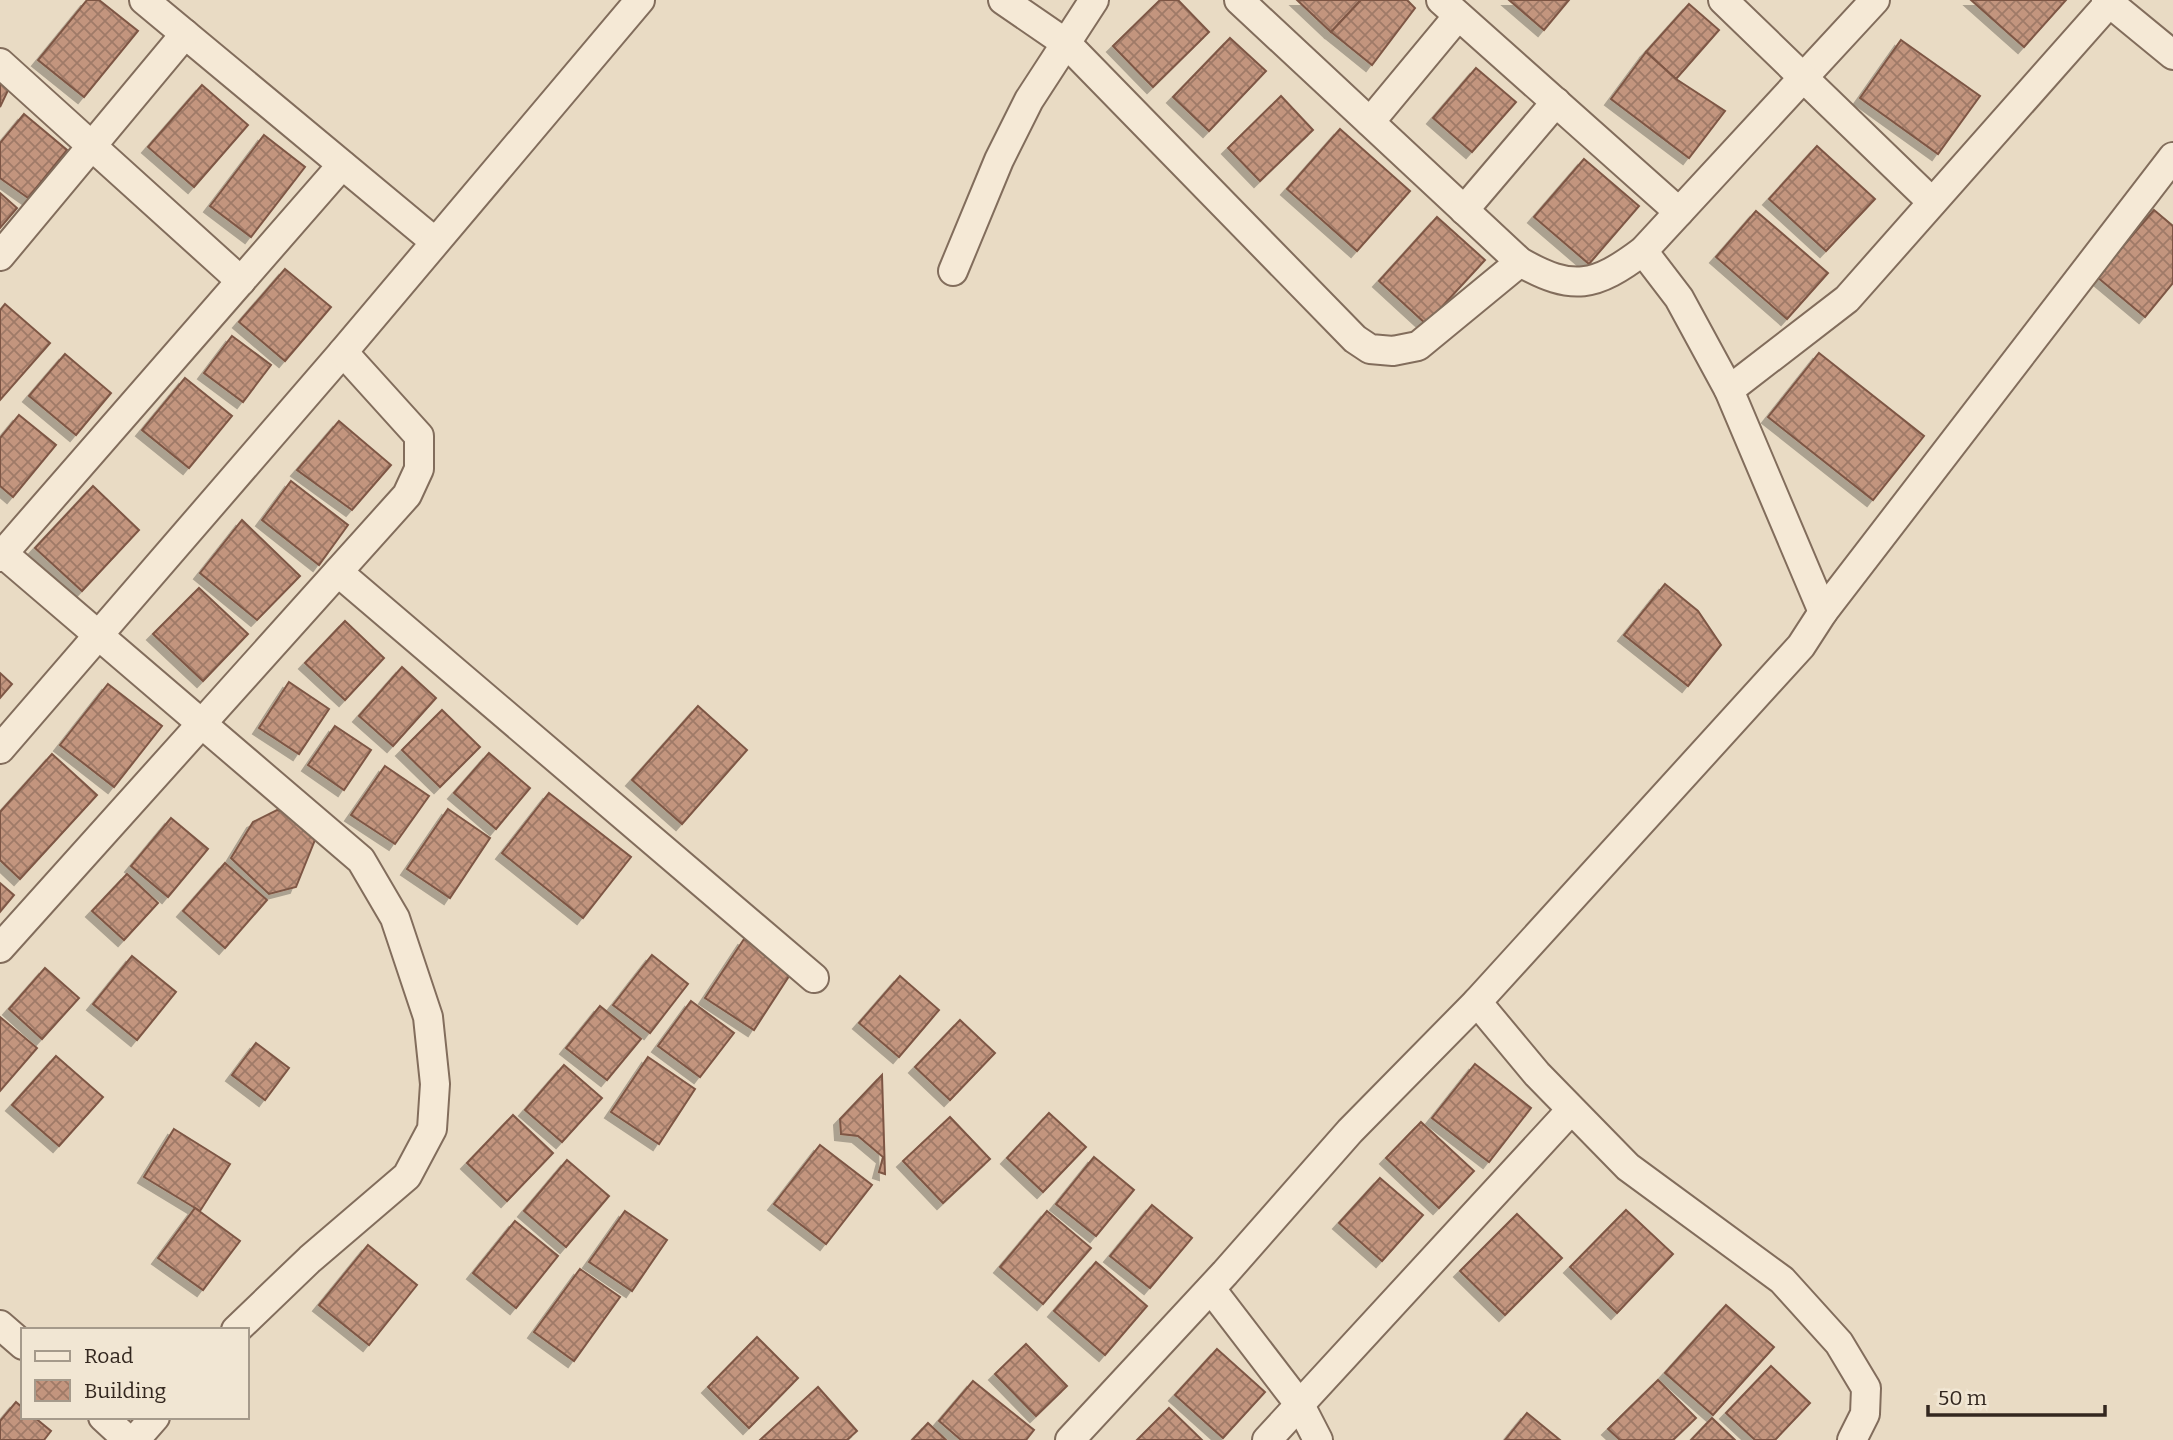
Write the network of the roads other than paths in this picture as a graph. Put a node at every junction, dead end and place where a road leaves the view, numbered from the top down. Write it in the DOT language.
graph roads {
  1 [pos="144,0"];
  2 [pos="640,0"];
  3 [pos="1003,0"];
  4 [pos="1094,0"];
  5 [pos="1239,0"];
  6 [pos="1723,0"];
  7 [pos="1875,0"];
  8 [pos="2107,1"];
  9 [pos="1449,8"];
  10 [pos="185,34"];
  11 [pos="1067,44"];
  12 [pos="2173,55"];
  13 [pos="0,62"];
  14 [pos="1804,78"];
  15 [pos="1556,102"];
  16 [pos="1370,122"];
  17 [pos="90,147"];
  18 [pos="2173,157"];
  19 [pos="342,165"];
  20 [pos="1932,202"];
  21 [pos="1464,210"];
  22 [pos="1679,212"];
  23 [pos="434,241"];
  24 [pos="1643,251"];
  25 [pos="0,256"];
  26 [pos="1520,262"];
  27 [pos="953,271"];
  28 [pos="242,281"];
  29 [pos="343,352"];
  30 [pos="1728,390"];
  31 [pos="1,554"];
  32 [pos="338,572"];
  33 [pos="1823,612"];
  34 [pos="100,635"];
  35 [pos="202,723"];
  36 [pos="0,749"];
  37 [pos="0,948"];
  38 [pos="814,978"];
  39 [pos="1477,1002"];
  40 [pos="1571,1110"];
  41 [pos="1211,1289"];
  42 [pos="0,1325"];
  43 [pos="238,1328"];
  44 [pos="21,1343"];
  45 [pos="1300,1405"];
  46 [pos="105,1419"];
  47 [pos="153,1419"];
  48 [pos="128,1440"];
  49 [pos="135,1440"];
  50 [pos="1070,1440"];
  51 [pos="1267,1440"];
  52 [pos="1318,1440"];
  53 [pos="1852,1440"];
  1 -- 10 [label="street"];
  2 -- 23 [label="street"];
  3 -- 11 [label="street"];
  4 -- 11 [label="street"];
  5 -- 16 [label="street"];
  6 -- 14 [label="street"];
  7 -- 14 [label="street"];
  8 -- 12 [label="street"];
  8 -- 20 [label="street"];
  9 -- 15 [label="street"];
  9 -- 16 [label="street"];
  10 -- 17 [label="street"];
  10 -- 19 [label="street"];
  11 -- 26 [label="street"];
  11 -- 27 [label="street"];
  13 -- 17 [label="street"];
  14 -- 20 [label="street"];
  14 -- 22 [label="street"];
  15 -- 21 [label="street"];
  15 -- 22 [label="street"];
  16 -- 21 [label="street"];
  17 -- 25 [label="street"];
  17 -- 28 [label="street"];
  18 -- 33 [label="street"];
  19 -- 23 [label="street"];
  19 -- 28 [label="street"];
  20 -- 30 [label="street"];
  21 -- 26 [label="street"];
  22 -- 24 [label="street"];
  23 -- 29 [label="street"];
  24 -- 26 [label="street"];
  24 -- 30 [label="street"];
  28 -- 31 [label="street"];
  29 -- 32 [label="street"];
  29 -- 34 [label="street"];
  30 -- 33 [label="street"];
  31 -- 34 [label="street"];
  32 -- 35 [label="street"];
  32 -- 38 [label="street"];
  33 -- 39 [label="street"];
  34 -- 35 [label="street"];
  34 -- 36 [label="street"];
  35 -- 37 [label="street"];
  35 -- 43 [label="street"];
  39 -- 40 [label="street"];
  39 -- 41 [label="street"];
  40 -- 45 [label="street"];
  40 -- 53 [label="street"];
  41 -- 45 [label="street"];
  41 -- 50 [label="street"];
  42 -- 44 [label="street"];
  45 -- 51 [label="street"];
  45 -- 52 [label="street"];
  46 -- 48 [label="street"];
  47 -- 49 [label="street"];
}
